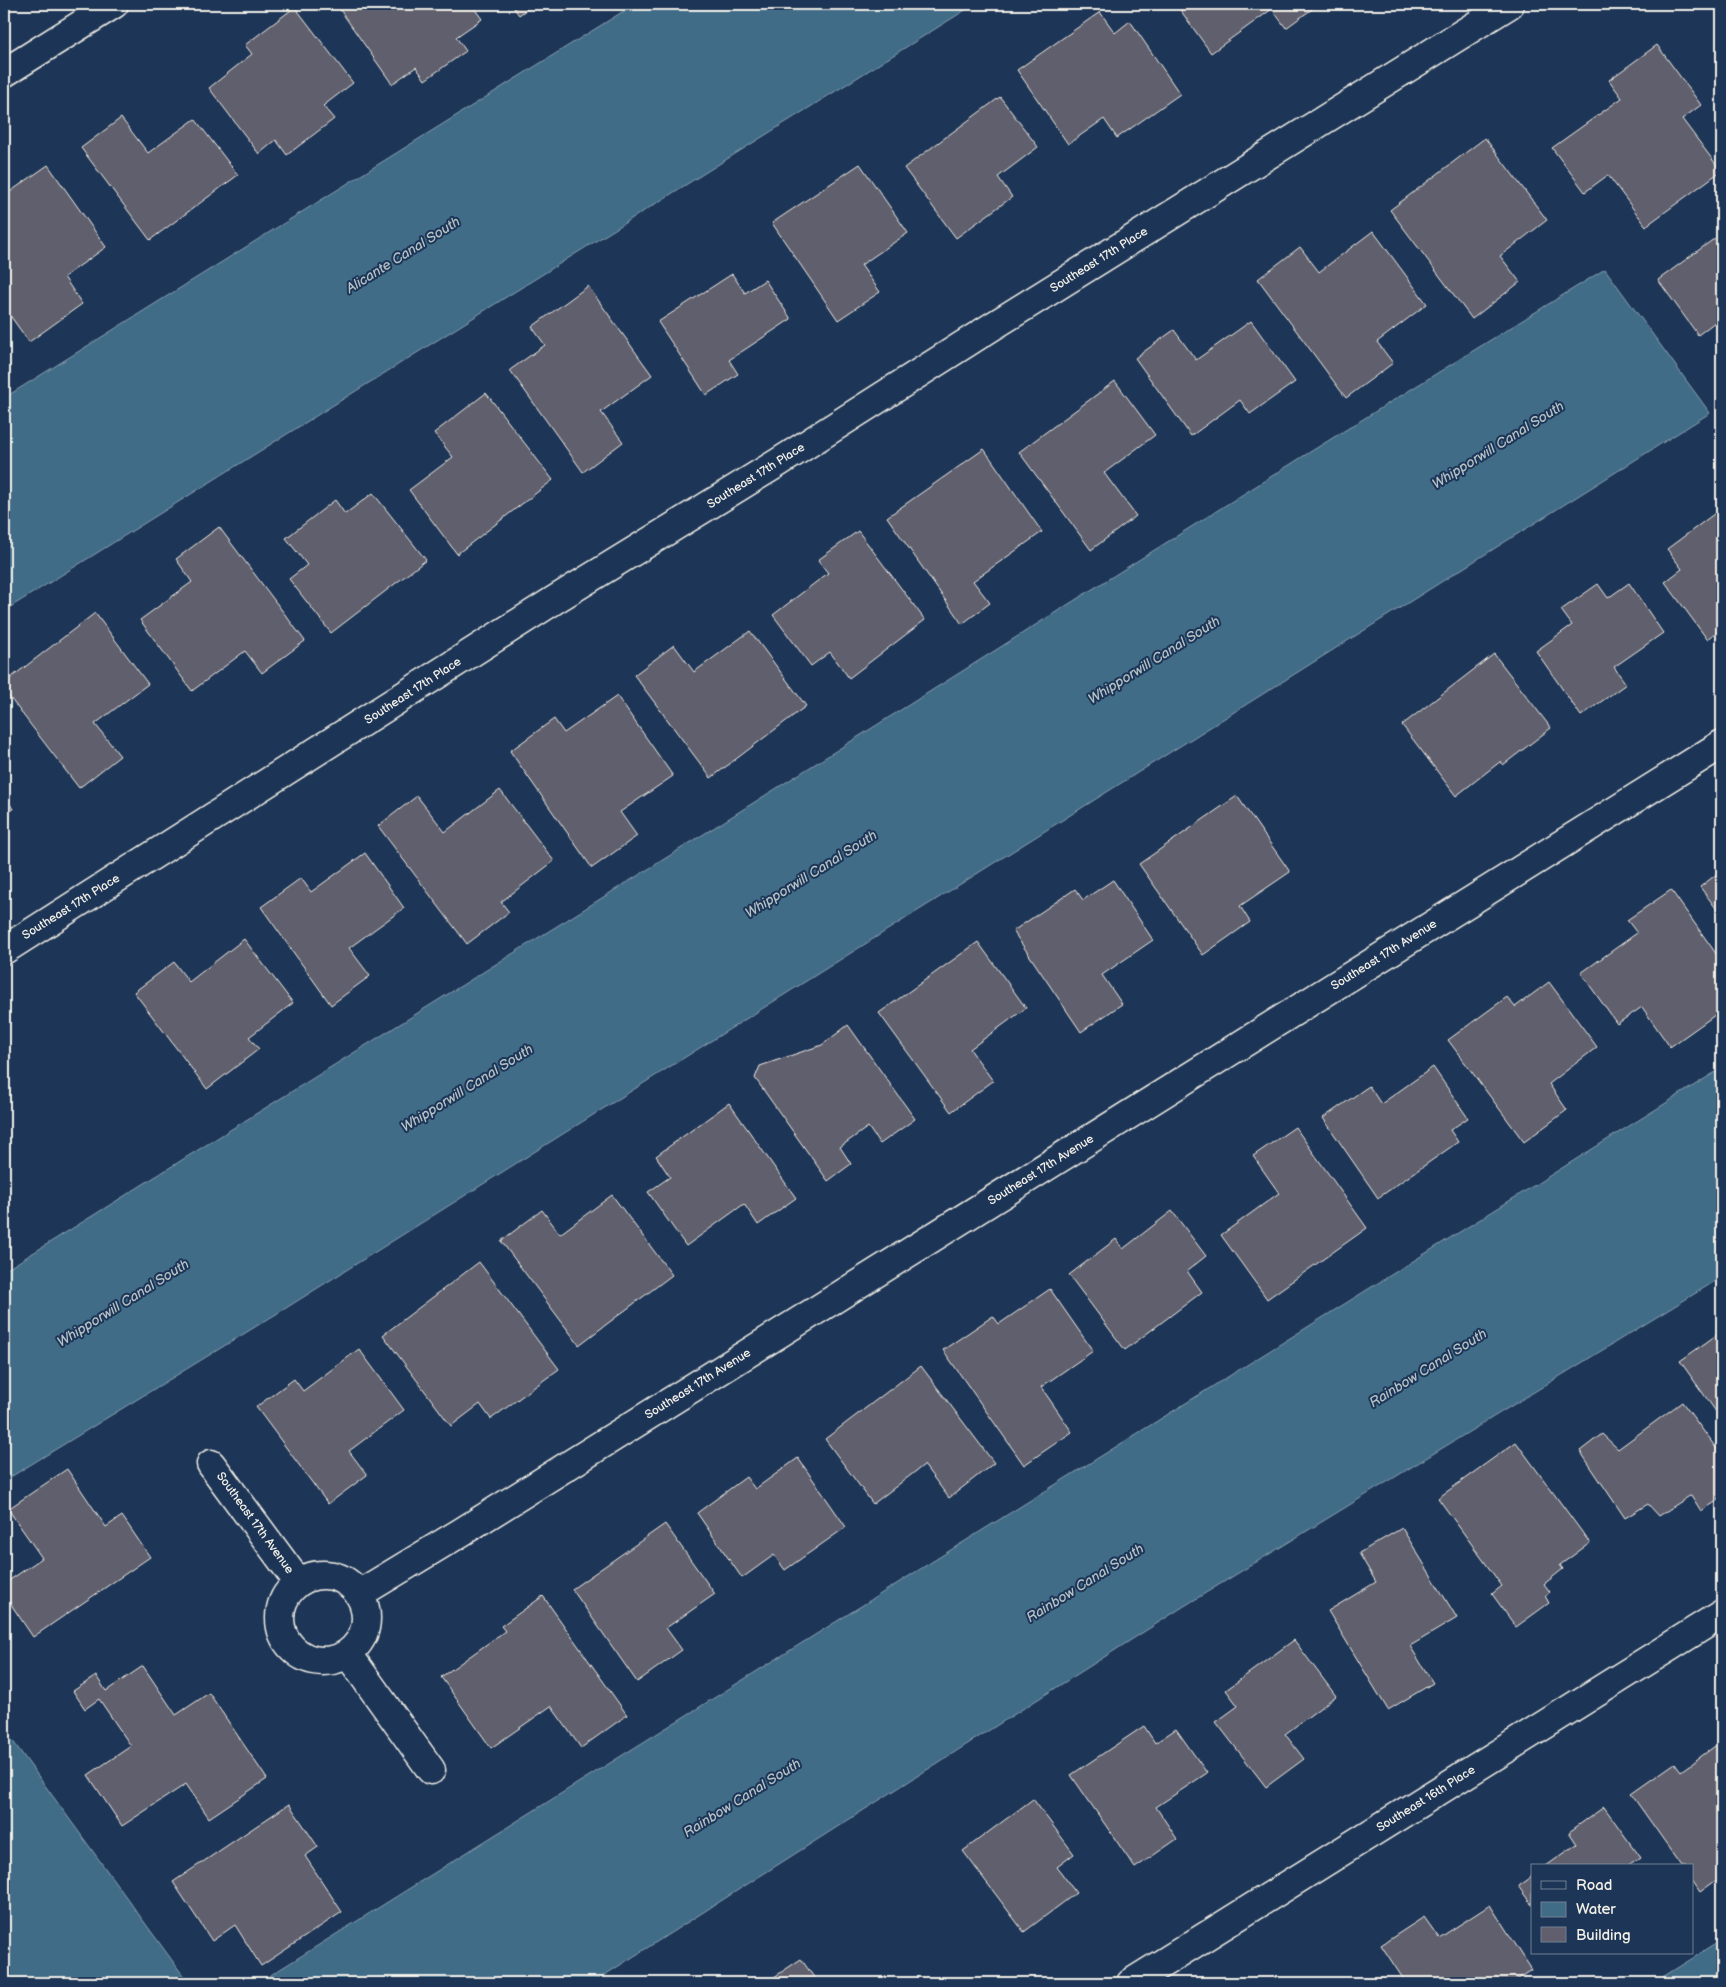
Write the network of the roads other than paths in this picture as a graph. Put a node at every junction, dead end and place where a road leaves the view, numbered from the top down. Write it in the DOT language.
graph roads {
  1 [pos="114,4"];
  2 [pos="1510,4"];
  3 [pos="4,73"];
  4 [pos="1722,744"];
  5 [pos="4,950"];
  6 [pos="211,1464"];
  7 [pos="298,1582"];
  8 [pos="359,1594"];
  9 [pos="1722,1614"];
  10 [pos="348,1654"];
  11 [pos="431,1770"];
  12 [pos="1131,1983"];
  1 -- 3 [label="street"];
  2 -- 5 [label="street, Southeast 17th Place"];
  4 -- 8 [label="street, Southeast 17th Avenue"];
  6 -- 7 [label="street, Southeast 17th Avenue"];
  7 -- 8 [label="street, Southeast 17th Avenue"];
  7 -- 10 [label="street, Southeast 17th Avenue"];
  8 -- 10 [label="street"];
  9 -- 12 [label="street, Southeast 16th Place"];
  10 -- 11 [label="street"];
}
